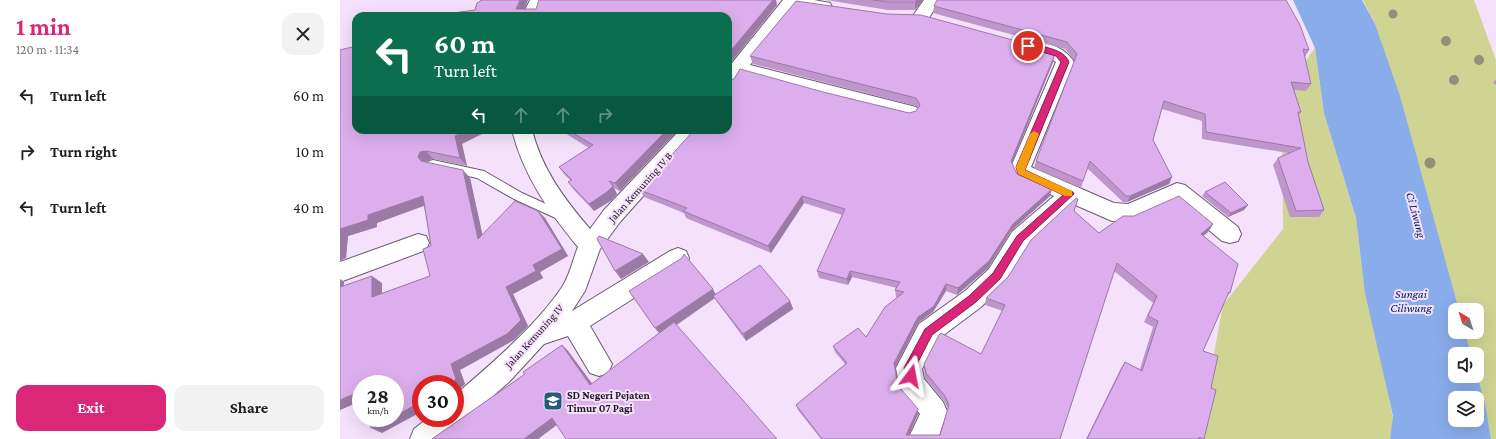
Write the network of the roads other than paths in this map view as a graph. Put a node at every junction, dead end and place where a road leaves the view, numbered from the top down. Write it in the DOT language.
graph roads {
  1 [pos="538,0"];
  2 [pos="932,0"];
  3 [pos="792,1"];
  4 [pos="843,10"];
  5 [pos="533,12"];
  6 [pos="922,19"];
  7 [pos="1005,40"];
  8 [pos="733,75"];
  9 [pos="909,112"];
  10 [pos="523,134"];
  11 [pos="688,134"];
  12 [pos="433,164"];
  13 [pos="1070,194"];
  14 [pos="567,219"];
  15 [pos="1230,234"];
  16 [pos="418,243"];
  17 [pos="590,245"];
  18 [pos="678,258"];
  19 [pos="340,272"];
  20 [pos="574,322"];
  21 [pos="535,336"];
  22 [pos="598,364"];
  23 [pos="464,404"];
  24 [pos="438,427"];
  25 [pos="424,439"];
  26 [pos="922,439"];
  1 -- 5 [label="street"];
  2 -- 6 [label="street"];
  3 -- 4 [label="street"];
  3 -- 8 [label="street"];
  7 -- 13 [label="street"];
  8 -- 9 [label="street"];
  10 -- 14 [label="street"];
  11 -- 17 [label="street, Jalan Kemuning IV B"];
  12 -- 14 [label="lane"];
  13 -- 15 [label="street"];
  13 -- 26 [label="street"];
  14 -- 17 [label="street"];
  16 -- 19 [label="street"];
  17 -- 21 [label="street, Jalan Kemuning IV"];
  18 -- 20 [label="street"];
  20 -- 21 [label="street"];
  20 -- 22 [label="street"];
  21 -- 23 [label="street, Jalan Kemuning IV"];
  24 -- 25 [label="street"];
}
